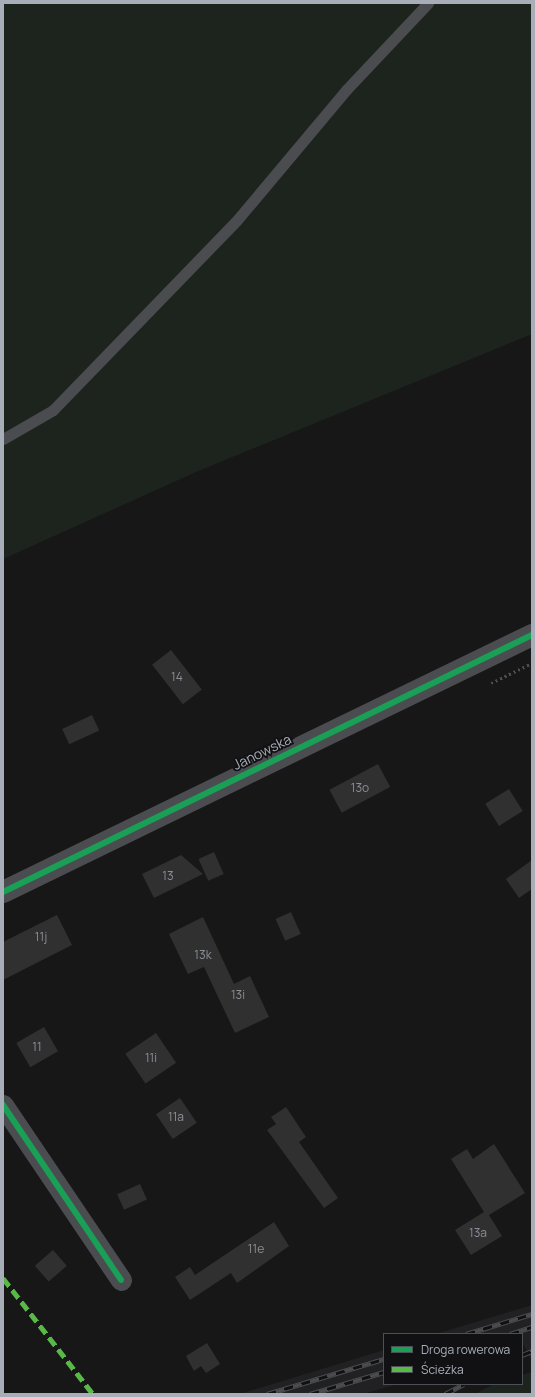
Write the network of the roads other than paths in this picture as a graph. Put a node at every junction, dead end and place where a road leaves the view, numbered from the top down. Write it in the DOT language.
graph roads {
  1 [pos="428,3"];
  2 [pos="3,439"];
  3 [pos="532,635"];
  4 [pos="3,892"];
  5 [pos="3,1105"];
  6 [pos="121,1280"];
  1 -- 2 [label="lane"];
  3 -- 4 [label="street, Janowska"];
  5 -- 6 [label="street"];
}
